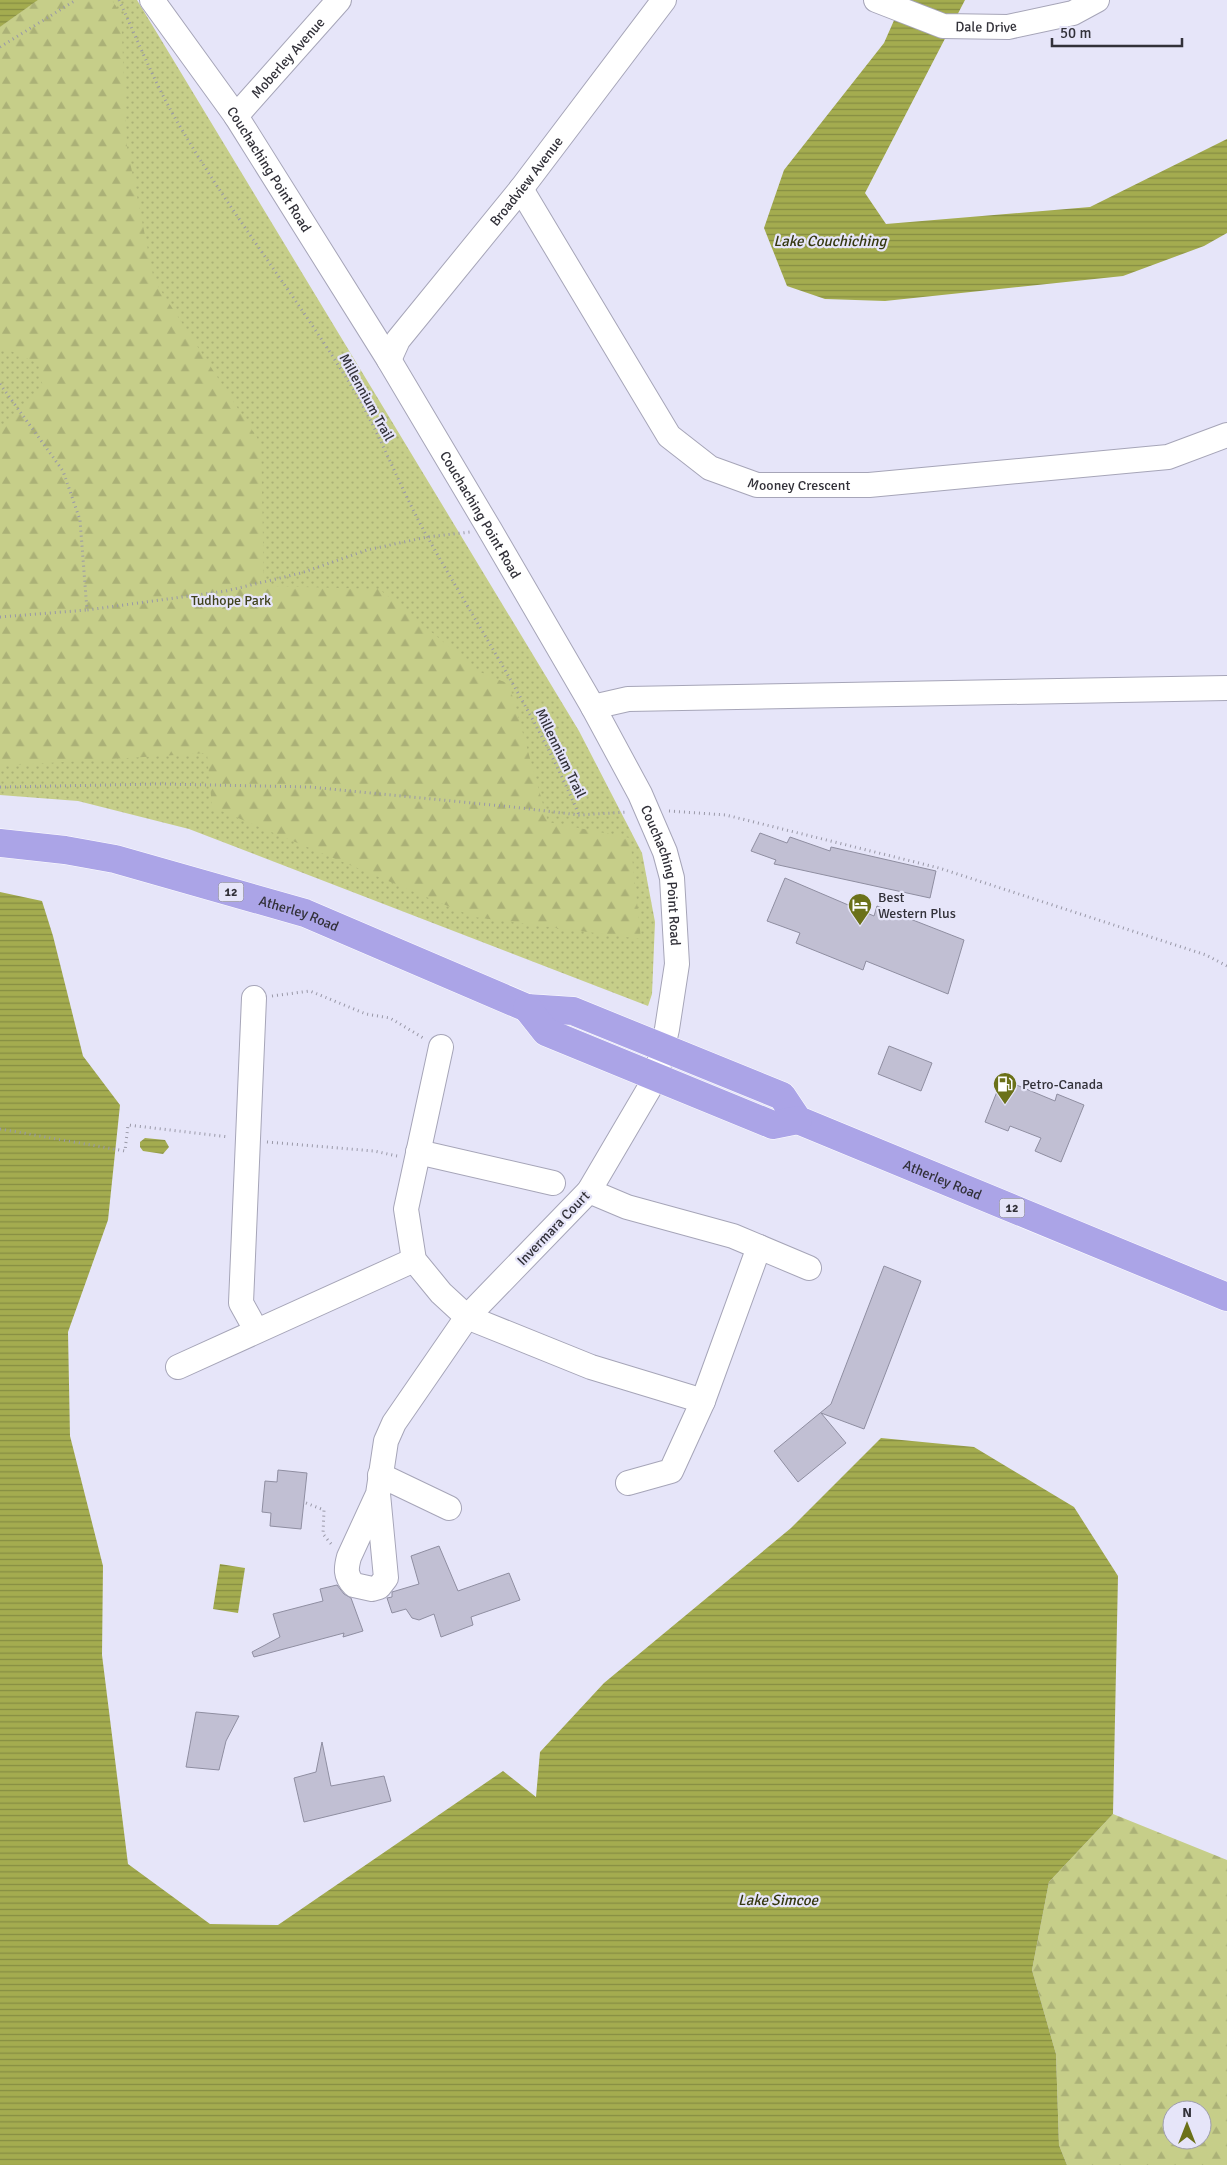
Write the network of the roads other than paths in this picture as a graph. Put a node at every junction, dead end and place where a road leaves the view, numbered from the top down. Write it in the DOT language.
graph roads {
  1 [pos="152,0"];
  2 [pos="339,0"];
  3 [pos="664,0"];
  4 [pos="1097,0"];
  5 [pos="886,5"];
  6 [pos="236,116"];
  7 [pos="521,189"];
  8 [pos="389,360"];
  9 [pos="1227,435"];
  10 [pos="1227,688"];
  11 [pos="593,707"];
  12 [pos="0,843"];
  13 [pos="254,998"];
  14 [pos="527,1008"];
  15 [pos="441,1047"];
  16 [pos="663,1049"];
  17 [pos="656,1077"];
  18 [pos="798,1120"];
  19 [pos="418,1152"];
  20 [pos="552,1183"];
  21 [pos="590,1191"];
  22 [pos="759,1247"];
  23 [pos="414,1260"];
  24 [pos="809,1268"];
  25 [pos="1227,1297"];
  26 [pos="467,1317"];
  27 [pos="256,1330"];
  28 [pos="178,1367"];
  29 [pos="703,1401"];
  30 [pos="628,1483"];
  31 [pos="379,1484"];
  32 [pos="449,1508"];
  1 -- 6 [label="street, Couchaching Point Road"];
  2 -- 6 [label="street, Moberley Avenue"];
  3 -- 7 [label="street, Broadview Avenue"];
  4 -- 5 [label="street, Dale Drive"];
  6 -- 8 [label="street, Couchaching Point Road"];
  7 -- 8 [label="street, Broadview Avenue"];
  7 -- 9 [label="street, Mooney Crescent"];
  8 -- 11 [label="street, Couchaching Point Road"];
  10 -- 11 [label="street"];
  11 -- 16 [label="street, Couchaching Point Road"];
  12 -- 14 [label="highway, Atherley Road / 12"];
  13 -- 27 [label="street"];
  14 -- 16 [label="highway, Atherley Road / 12"];
  14 -- 17 [label="highway, Atherley Road / 12"];
  15 -- 19 [label="street"];
  16 -- 17 [label="street, Couchaching Point Road"];
  16 -- 18 [label="highway, Atherley Road / 12"];
  17 -- 18 [label="highway, Atherley Road / 12"];
  17 -- 21 [label="street, Invermara Court"];
  18 -- 25 [label="highway, Atherley Road / 12"];
  19 -- 20 [label="street"];
  19 -- 23 [label="street"];
  21 -- 22 [label="street"];
  21 -- 26 [label="street, Invermara Court"];
  22 -- 24 [label="street"];
  22 -- 29 [label="street"];
  23 -- 26 [label="street"];
  23 -- 27 [label="street"];
  26 -- 29 [label="street"];
  26 -- 31 [label="street, Invermara Court"];
  27 -- 28 [label="street"];
  29 -- 30 [label="street"];
  31 -- 31 [label="street"];
  31 -- 32 [label="street"];
}
